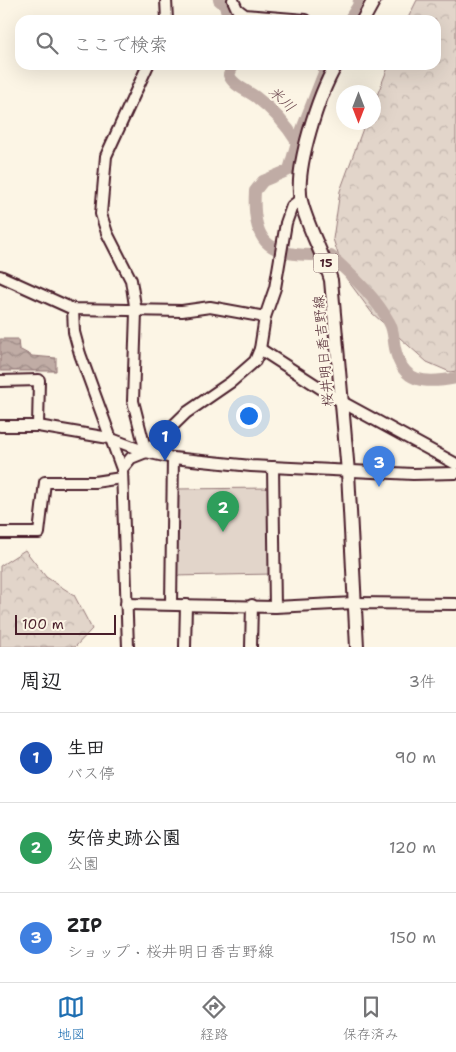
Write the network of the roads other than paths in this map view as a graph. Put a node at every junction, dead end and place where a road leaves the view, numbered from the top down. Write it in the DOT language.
graph roads {
  1 [pos="166,0"];
  2 [pos="233,0"];
  3 [pos="374,0"];
  4 [pos="167,15"];
  5 [pos="245,15"];
  6 [pos="366,15"];
  7 [pos="146,70"];
  8 [pos="333,70"];
  9 [pos="301,199"];
  10 [pos="0,276"];
  11 [pos="73,309"];
  12 [pos="136,312"];
  13 [pos="265,317"];
  14 [pos="260,349"];
  15 [pos="0,381"];
  16 [pos="342,402"];
  17 [pos="0,426"];
  18 [pos="38,426"];
  19 [pos="109,438"];
  20 [pos="146,452"];
  21 [pos="173,458"];
  22 [pos="456,464"];
  23 [pos="273,467"];
  24 [pos="348,472"];
  25 [pos="122,473"];
  26 [pos="456,473"];
  27 [pos="0,533"];
  28 [pos="354,603"];
  29 [pos="126,604"];
  30 [pos="171,604"];
  31 [pos="456,604"];
  32 [pos="186,605"];
  33 [pos="252,605"];
  34 [pos="275,606"];
  35 [pos="128,647"];
  36 [pos="185,647"];
  37 [pos="251,647"];
  38 [pos="356,647"];
  1 -- 4 [label="street"];
  2 -- 5 [label="street"];
  3 -- 6 [label="main road"];
  7 -- 12 [label="street"];
  8 -- 9 [label="main road, 桜井明日香吉野線 / 15"];
  9 -- 13 [label="street"];
  9 -- 16 [label="main road, 桜井明日香吉野線 / 15"];
  10 -- 11 [label="street"];
  11 -- 12 [label="street"];
  11 -- 19 [label="street"];
  12 -- 13 [label="street"];
  12 -- 20 [label="street"];
  13 -- 14 [label="street"];
  14 -- 16 [label="street"];
  14 -- 20 [label="street"];
  15 -- 18 [label="street"];
  16 -- 22 [label="street"];
  16 -- 24 [label="main road, 桜井明日香吉野線 / 15"];
  17 -- 18 [label="street"];
  18 -- 19 [label="street"];
  19 -- 20 [label="street"];
  19 -- 25 [label="street"];
  20 -- 21 [label="street"];
  20 -- 25 [label="street"];
  21 -- 23 [label="street"];
  21 -- 30 [label="street"];
  23 -- 24 [label="street"];
  23 -- 34 [label="street"];
  24 -- 26 [label="street"];
  24 -- 28 [label="main road, 桜井明日香吉野線 / 15"];
  25 -- 27 [label="street"];
  25 -- 29 [label="street"];
  28 -- 31 [label="street"];
  28 -- 34 [label="street"];
  28 -- 38 [label="main road, 桜井明日香吉野線 / 15"];
  29 -- 30 [label="street"];
  29 -- 35 [label="street"];
  30 -- 32 [label="street"];
  32 -- 33 [label="street"];
  32 -- 36 [label="street"];
  33 -- 34 [label="street"];
  33 -- 37 [label="street"];
}
